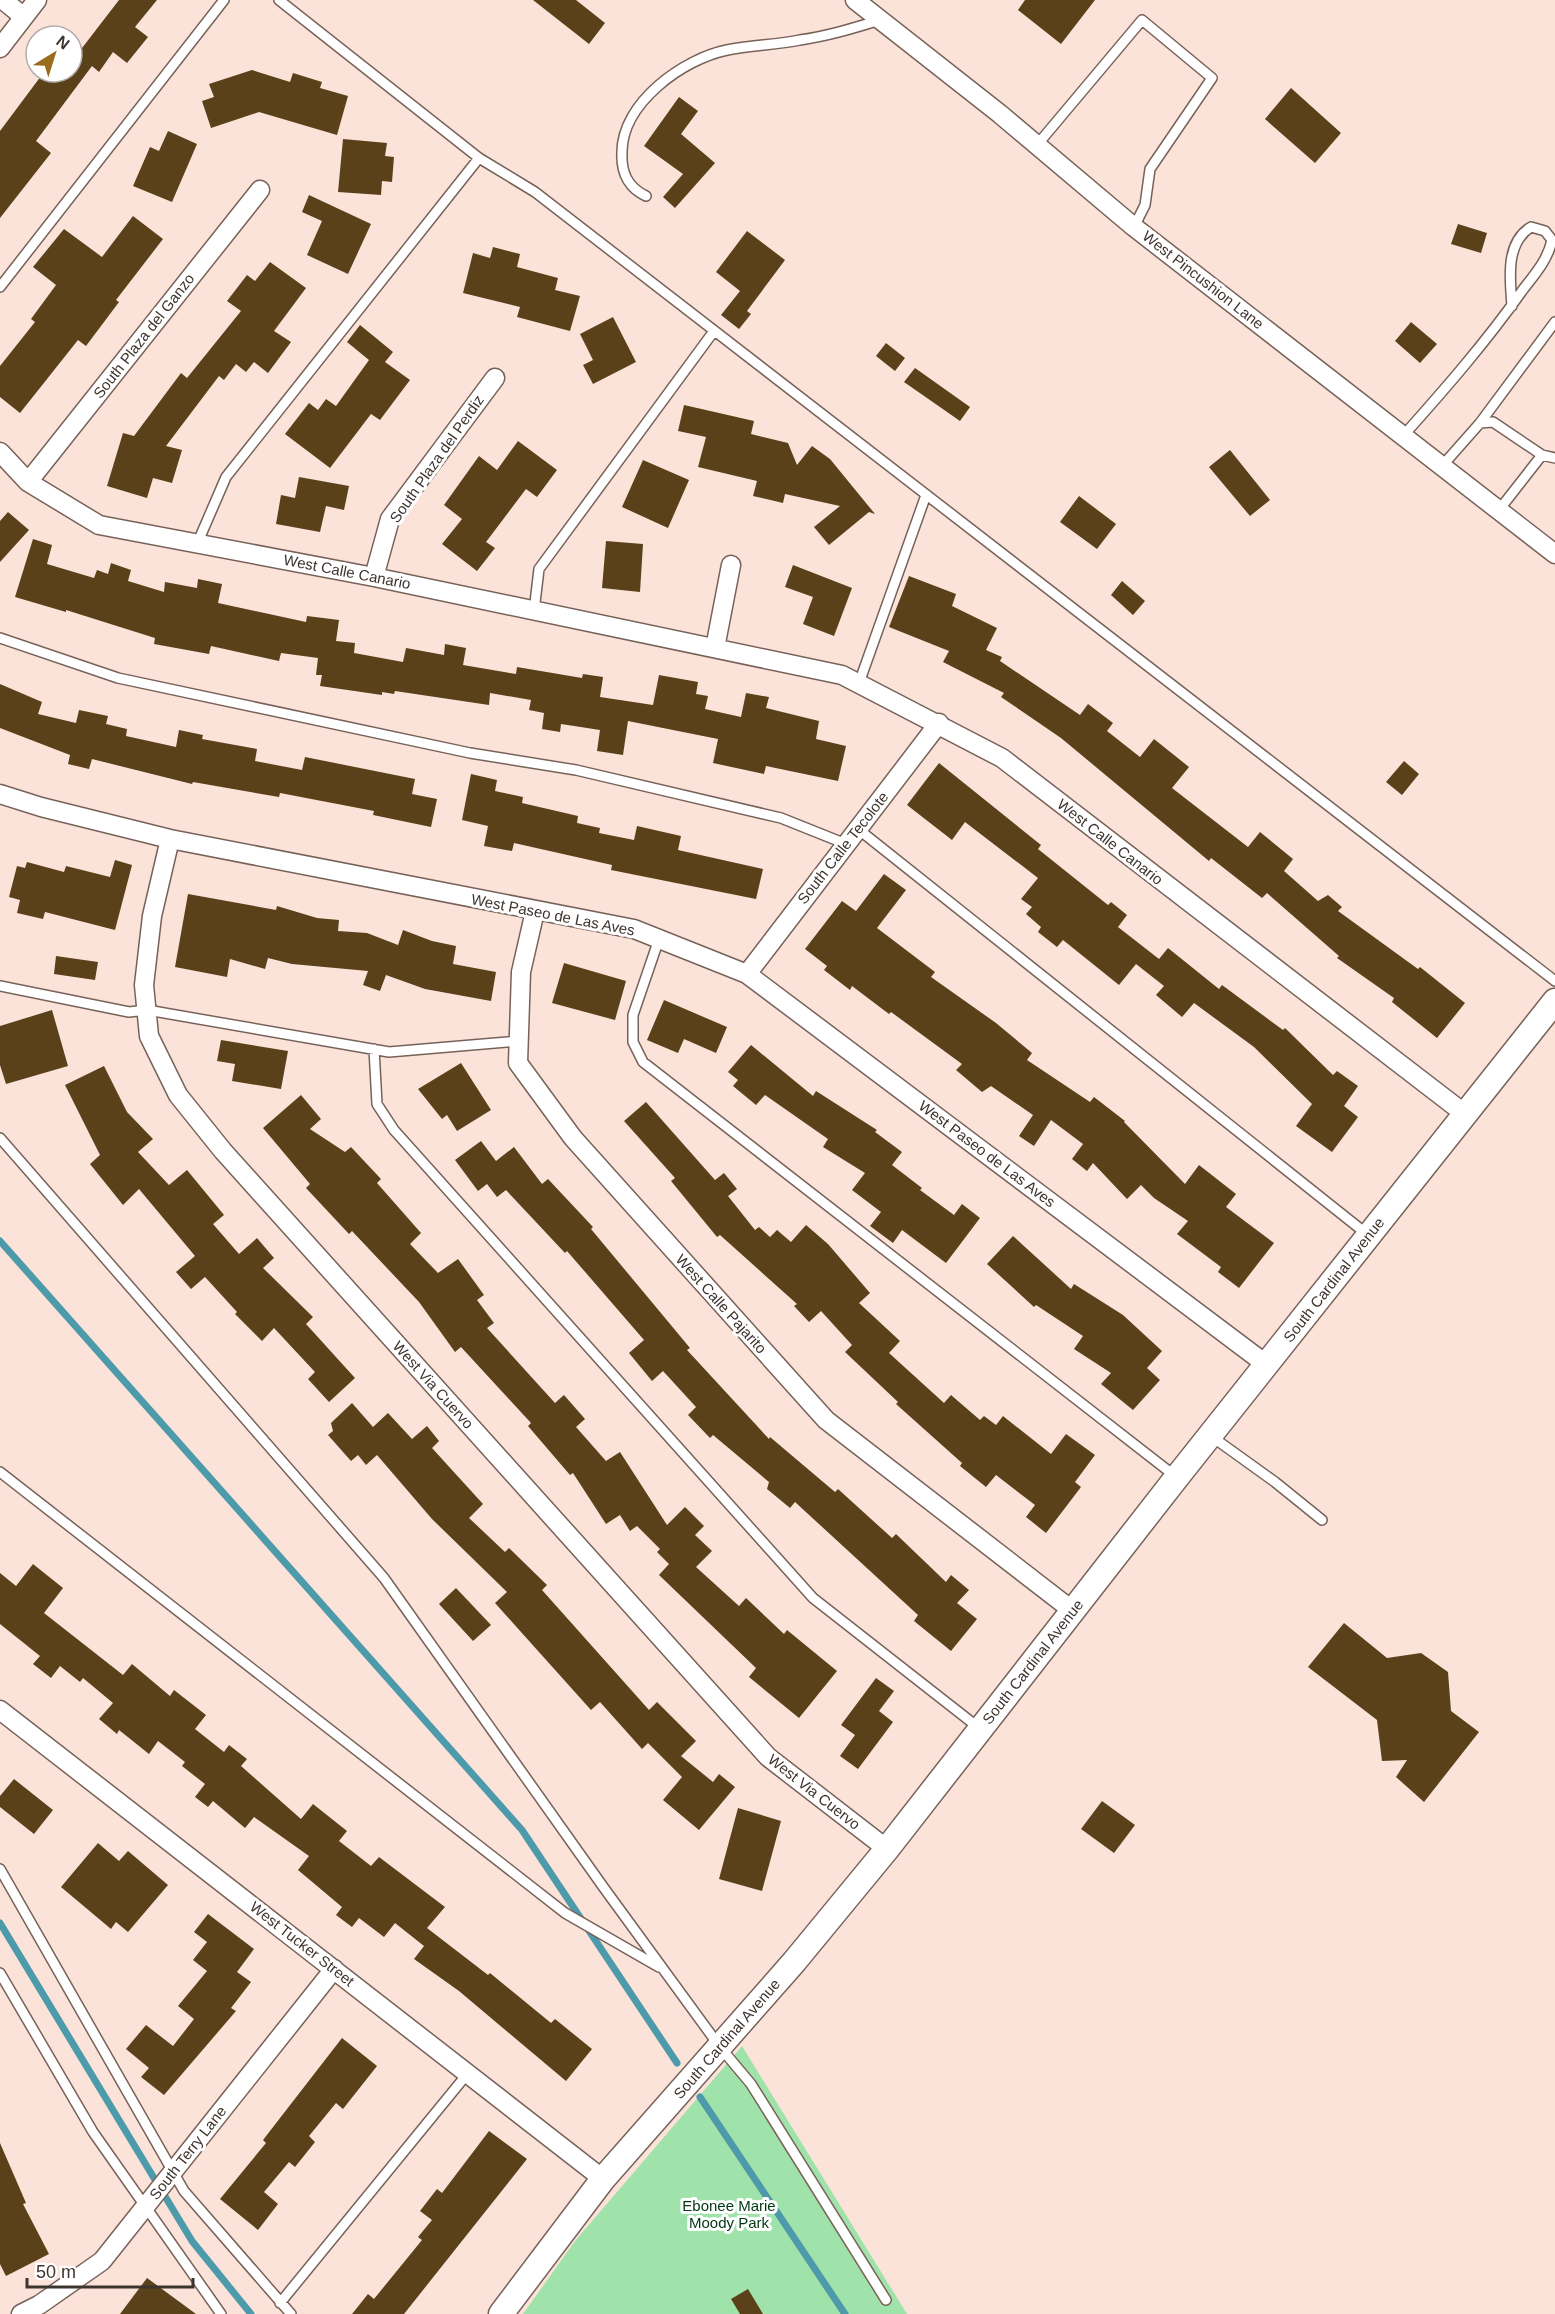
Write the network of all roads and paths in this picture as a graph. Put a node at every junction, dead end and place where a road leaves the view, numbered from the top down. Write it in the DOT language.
graph roads {
  1 [pos="3,0"];
  2 [pos="37,0"];
  3 [pos="224,0"];
  4 [pos="279,0"];
  5 [pos="855,0"];
  6 [pos="24,17"];
  7 [pos="880,20"];
  8 [pos="0,48"];
  9 [pos="1037,145"];
  10 [pos="479,158"];
  11 [pos="260,190"];
  12 [pos="646,195"];
  13 [pos="1134,227"];
  14 [pos="0,287"];
  15 [pos="1512,306"];
  16 [pos="1555,322"];
  17 [pos="714,331"];
  18 [pos="495,378"];
  19 [pos="1480,423"];
  20 [pos="1403,436"];
  21 [pos="0,452"];
  22 [pos="1542,455"];
  23 [pos="1555,458"];
  24 [pos="1442,466"];
  25 [pos="28,482"];
  26 [pos="926,495"];
  27 [pos="1499,510"];
  28 [pos="197,544"];
  29 [pos="1555,552"];
  30 [pos="731,565"];
  31 [pos="374,577"];
  32 [pos="534,611"];
  33 [pos="0,638"];
  34 [pos="715,648"];
  35 [pos="859,683"];
  36 [pos="939,723"];
  37 [pos="0,794"];
  38 [pos="858,829"];
  39 [pos="170,839"];
  40 [pos="846,844"];
  41 [pos="535,911"];
  42 [pos="659,939"];
  43 [pos="747,974"];
  44 [pos="1555,981"];
  45 [pos="0,986"];
  46 [pos="1555,1001"];
  47 [pos="147,1010"];
  48 [pos="519,1041"];
  49 [pos="374,1049"];
  50 [pos="1465,1114"];
  51 [pos="0,1138"];
  52 [pos="1369,1235"];
  53 [pos="1267,1365"];
  54 [pos="1211,1436"];
  55 [pos="0,1472"];
  56 [pos="1177,1477"];
  57 [pos="1322,1521"];
  58 [pos="1073,1611"];
  59 [pos="0,1710"];
  60 [pos="981,1730"];
  61 [pos="887,1849"];
  62 [pos="0,1869"];
  63 [pos="334,1970"];
  64 [pos="663,1970"];
  65 [pos="0,1973"];
  66 [pos="720,2047"];
  67 [pos="468,2073"];
  68 [pos="172,2172"];
  69 [pos="603,2179"];
  70 [pos="146,2206"];
  71 [pos="886,2300"];
  72 [pos="280,2302"];
  73 [pos="21,2314"];
  74 [pos="221,2314"];
  75 [pos="291,2314"];
  76 [pos="501,2314"];
  1 -- 6 [label="street"];
  2 -- 6 [label="street"];
  3 -- 14 [label="lane"];
  4 -- 10 [label="lane"];
  5 -- 7 [label="street, West Pincushion Lane"];
  6 -- 8 [label="street"];
  7 -- 9 [label="street, West Pincushion Lane"];
  7 -- 12 [label="lane"];
  9 -- 13 [label="street, West Pincushion Lane"];
  9 -- 13 [label="lane"];
  10 -- 17 [label="lane"];
  10 -- 28 [label="lane"];
  11 -- 25 [label="street, South Plaza del Ganzo"];
  13 -- 20 [label="street, West Pincushion Lane"];
  15 -- 15 [label="lane"];
  15 -- 20 [label="lane"];
  16 -- 19 [label="lane"];
  17 -- 26 [label="lane"];
  17 -- 32 [label="lane"];
  18 -- 31 [label="street, South Plaza del Perdiz"];
  19 -- 22 [label="lane"];
  19 -- 24 [label="lane"];
  20 -- 24 [label="street, West Pincushion Lane"];
  21 -- 25 [label="street, West Calle Canario"];
  22 -- 23 [label="lane"];
  22 -- 27 [label="lane"];
  24 -- 27 [label="street, West Pincushion Lane"];
  25 -- 28 [label="street, West Calle Canario"];
  26 -- 35 [label="lane"];
  26 -- 44 [label="lane"];
  27 -- 29 [label="street, West Pincushion Lane"];
  28 -- 31 [label="street, West Calle Canario"];
  30 -- 34 [label="street"];
  31 -- 32 [label="street, West Calle Canario"];
  32 -- 34 [label="street, West Calle Canario"];
  33 -- 40 [label="lane"];
  34 -- 35 [label="street, West Calle Canario"];
  35 -- 36 [label="street, West Calle Canario"];
  36 -- 38 [label="street, South Calle Tecolote"];
  36 -- 50 [label="street, West Calle Canario"];
  37 -- 39 [label="street, West Paseo de Las Aves"];
  38 -- 40 [label="street, South Calle Tecolote"];
  38 -- 52 [label="lane"];
  39 -- 41 [label="street, West Paseo de Las Aves"];
  39 -- 47 [label="street, West Via Cuervo"];
  40 -- 43 [label="street, South Calle Tecolote"];
  41 -- 42 [label="street, West Paseo de Las Aves"];
  41 -- 48 [label="street, West Calle Pajarito"];
  42 -- 43 [label="street, West Paseo de Las Aves"];
  42 -- 56 [label="lane"];
  43 -- 53 [label="street, West Paseo de Las Aves"];
  45 -- 47 [label="lane"];
  46 -- 50 [label="main road, South Cardinal Avenue"];
  47 -- 49 [label="lane"];
  47 -- 61 [label="street, West Via Cuervo"];
  48 -- 49 [label="lane"];
  48 -- 58 [label="street, West Calle Pajarito"];
  49 -- 60 [label="lane"];
  50 -- 52 [label="main road, South Cardinal Avenue"];
  51 -- 64 [label="lane"];
  52 -- 53 [label="main road, South Cardinal Avenue"];
  53 -- 54 [label="main road, South Cardinal Avenue"];
  54 -- 56 [label="main road, South Cardinal Avenue"];
  54 -- 57 [label="lane"];
  55 -- 64 [label="lane"];
  56 -- 58 [label="main road, South Cardinal Avenue"];
  58 -- 60 [label="main road, South Cardinal Avenue"];
  59 -- 63 [label="street, West Tucker Street"];
  60 -- 61 [label="main road, South Cardinal Avenue"];
  61 -- 66 [label="main road, South Cardinal Avenue"];
  62 -- 68 [label="lane"];
  63 -- 67 [label="street, West Tucker Street"];
  63 -- 68 [label="street, South Terry Lane"];
  64 -- 66 [label="lane"];
  65 -- 70 [label="lane"];
  66 -- 69 [label="main road, South Cardinal Avenue"];
  66 -- 71 [label="lane"];
  67 -- 69 [label="street, West Tucker Street"];
  67 -- 72 [label="lane"];
  68 -- 70 [label="street, South Terry Lane"];
  68 -- 72 [label="lane"];
  69 -- 76 [label="main road, South Cardinal Avenue"];
  70 -- 73 [label="street, South Terry Lane"];
  70 -- 74 [label="lane"];
  72 -- 75 [label="lane"];
}
